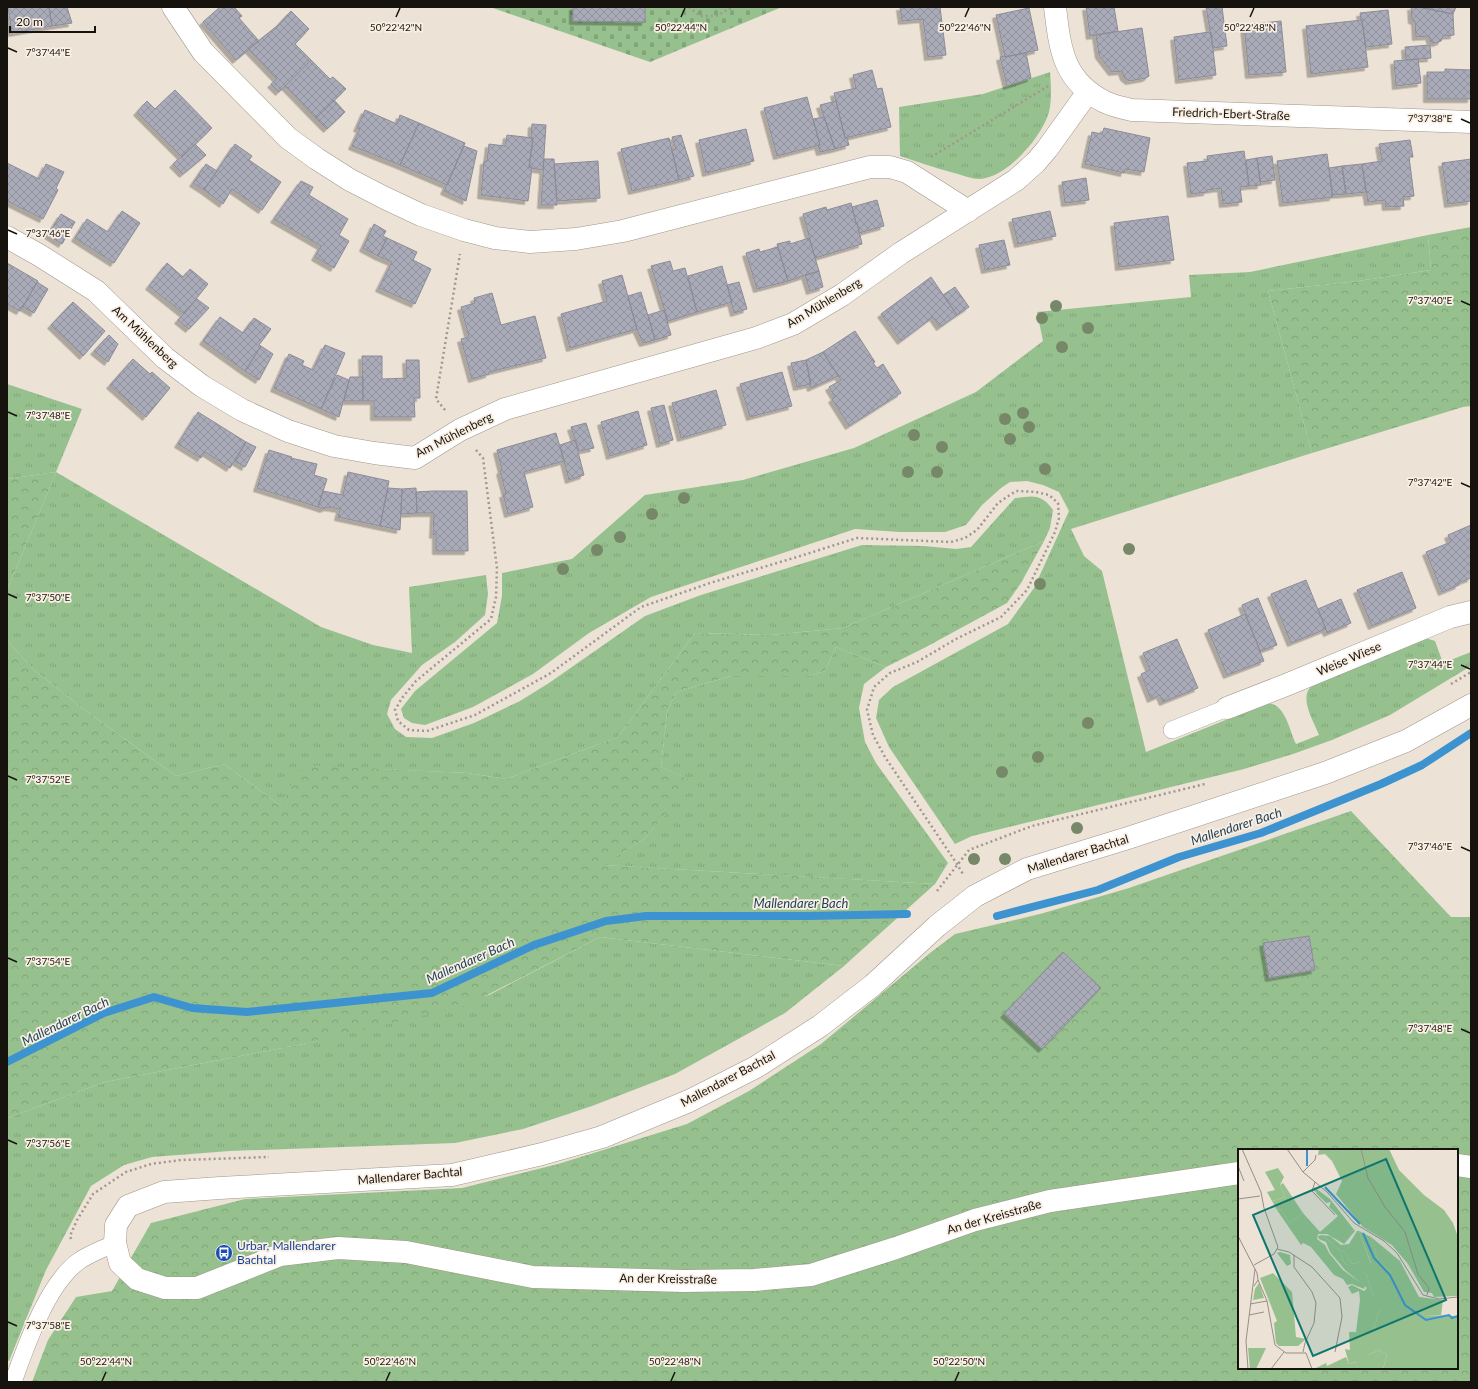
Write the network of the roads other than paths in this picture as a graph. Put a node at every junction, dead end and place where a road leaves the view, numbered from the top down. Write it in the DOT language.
graph roads {
  1 [pos="173,7"];
  2 [pos="1055,7"];
  3 [pos="1088,92"];
  4 [pos="1471,122"];
  5 [pos="968,211"];
  6 [pos="7,237"];
  7 [pos="1471,612"];
  8 [pos="1471,705"];
  9 [pos="1227,708"];
  10 [pos="1172,730"];
  11 [pos="1458,1165"];
  12 [pos="1471,1167"];
  13 [pos="1238,1173"];
  14 [pos="115,1243"];
  15 [pos="13,1382"];
  1 -- 5 [label="street"];
  2 -- 3 [label="street, Friedrich-Ebert-Straße"];
  3 -- 4 [label="street, Friedrich-Ebert-Straße"];
  3 -- 5 [label="street, Am Mühlenberg"];
  5 -- 6 [label="street, Am Mühlenberg"];
  7 -- 9 [label="street, Weise Wiese"];
  8 -- 14 [label="street, Mallendarer Bachtal"];
  9 -- 10 [label="lane"];
  11 -- 12 [label="street"];
  13 -- 14 [label="street, An der Kreisstraße"];
  14 -- 15 [label="lane"];
}
